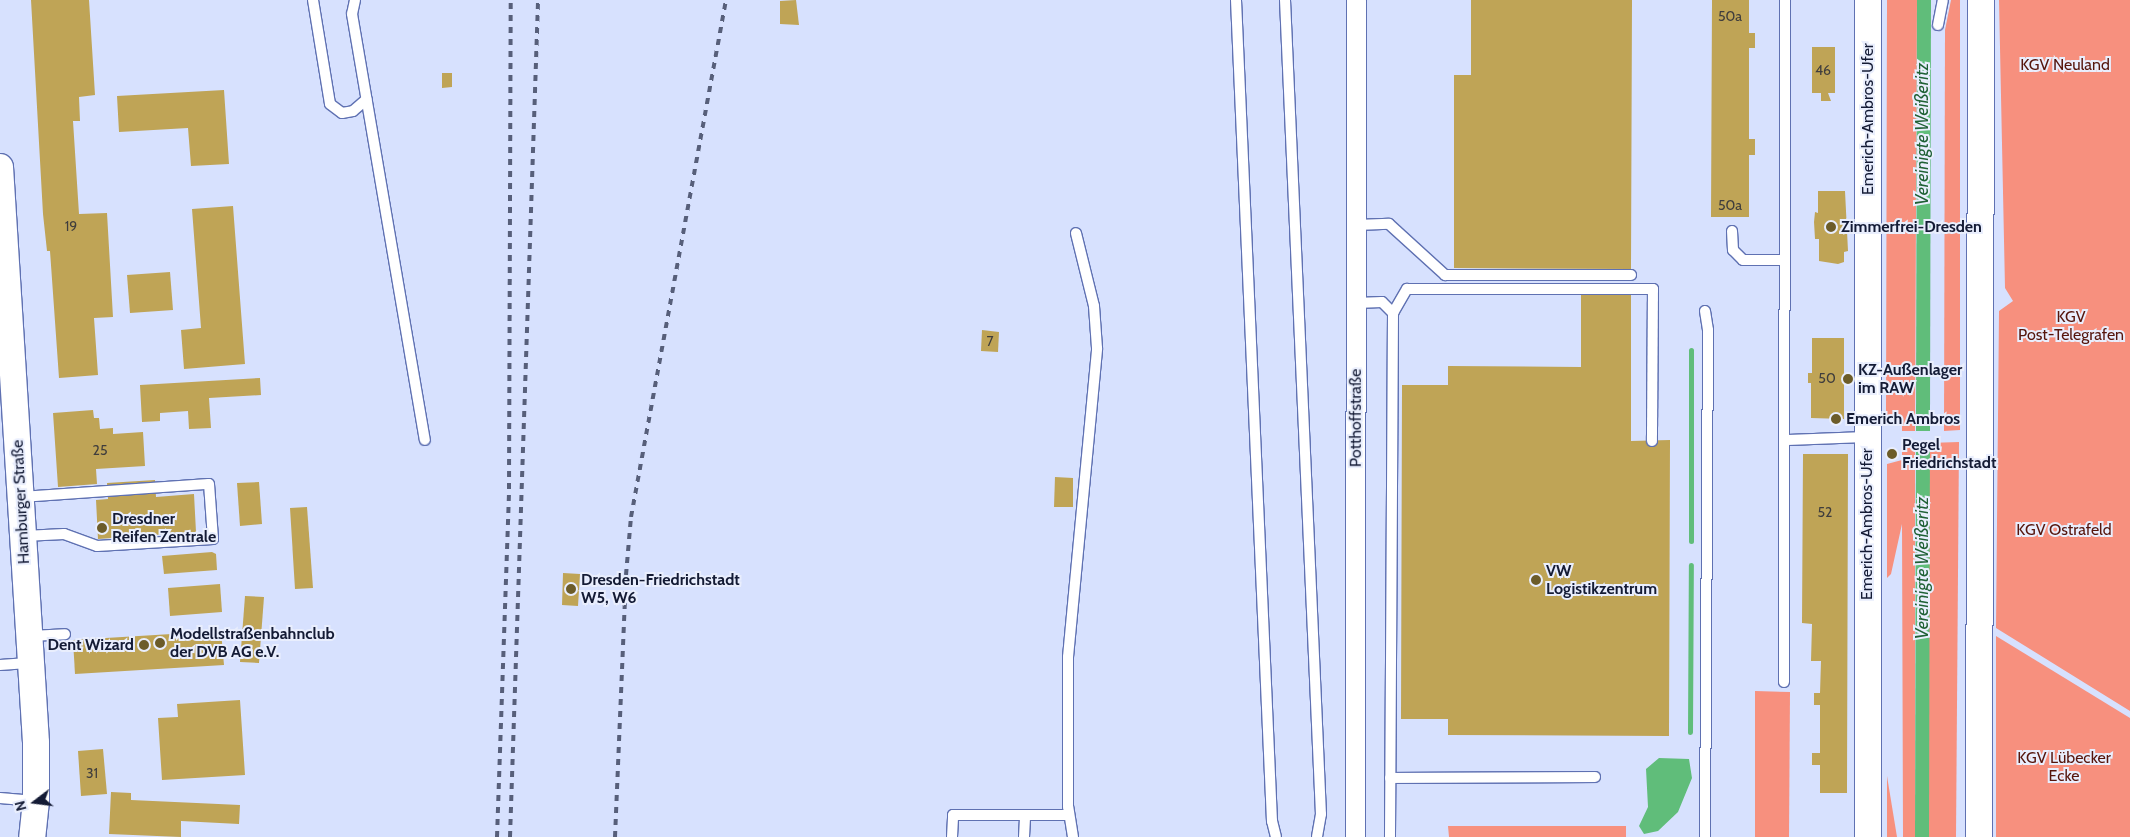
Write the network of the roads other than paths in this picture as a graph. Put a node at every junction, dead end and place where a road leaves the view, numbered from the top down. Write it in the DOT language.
graph roads {
  1 [pos="313,0"];
  2 [pos="355,0"];
  3 [pos="1236,0"];
  4 [pos="1285,0"];
  5 [pos="1356,0"];
  6 [pos="1785,0"];
  7 [pos="1868,0"];
  8 [pos="1943,0"];
  9 [pos="1981,0"];
  10 [pos="1938,24"];
  11 [pos="367,99"];
  12 [pos="0,167"];
  13 [pos="1356,224"];
  14 [pos="1732,230"];
  15 [pos="1076,233"];
  16 [pos="1785,260"];
  17 [pos="1631,275"];
  18 [pos="1356,303"];
  19 [pos="1705,311"];
  20 [pos="1393,313"];
  21 [pos="7,381"];
  22 [pos="1867,437"];
  23 [pos="425,440"];
  24 [pos="1786,440"];
  25 [pos="1652,441"];
  26 [pos="21,498"];
  27 [pos="23,536"];
  28 [pos="65,634"];
  29 [pos="29,636"];
  30 [pos="31,663"];
  31 [pos="0,665"];
  32 [pos="1784,682"];
  33 [pos="1595,777"];
  34 [pos="1390,778"];
  35 [pos="0,798"];
  36 [pos="36,801"];
  37 [pos="1025,815"];
  38 [pos="1069,815"];
  39 [pos="32,837"];
  40 [pos="952,837"];
  41 [pos="1024,837"];
  42 [pos="1073,837"];
  43 [pos="1276,837"];
  44 [pos="1318,837"];
  45 [pos="1355,837"];
  46 [pos="1390,837"];
  47 [pos="1705,837"];
  48 [pos="1868,837"];
  49 [pos="1979,837"];
  1 -- 11 [label="lane"];
  2 -- 11 [label="lane"];
  3 -- 43 [label="lane"];
  4 -- 44 [label="lane"];
  5 -- 13 [label="street, Potthoffstraße"];
  6 -- 16 [label="lane"];
  7 -- 22 [label="main road, Emerich-Ambros-Ufer"];
  8 -- 10 [label="lane"];
  9 -- 49 [label="main road"];
  11 -- 23 [label="lane"];
  12 -- 21 [label="main road, Hamburger Straße"];
  13 -- 17 [label="lane"];
  13 -- 18 [label="street, Potthoffstraße"];
  14 -- 16 [label="lane"];
  15 -- 38 [label="lane"];
  16 -- 24 [label="lane"];
  18 -- 20 [label="lane"];
  18 -- 45 [label="street, Potthoffstraße"];
  19 -- 47 [label="lane"];
  20 -- 25 [label="lane"];
  20 -- 34 [label="lane"];
  21 -- 26 [label="main road, Hamburger Straße"];
  22 -- 24 [label="lane"];
  22 -- 48 [label="main road, Emerich-Ambros-Ufer"];
  24 -- 32 [label="lane"];
  26 -- 27 [label="main road, Hamburger Straße"];
  26 -- 27 [label="lane"];
  27 -- 29 [label="main road, Hamburger Straße"];
  28 -- 29 [label="lane"];
  29 -- 30 [label="main road, Hamburger Straße"];
  30 -- 31 [label="lane"];
  30 -- 36 [label="main road, Hamburger Straße"];
  33 -- 34 [label="lane"];
  34 -- 46 [label="lane"];
  35 -- 36 [label="lane"];
  36 -- 39 [label="main road, Hamburger Straße"];
  37 -- 38 [label="lane"];
  37 -- 40 [label="lane"];
  37 -- 41 [label="lane"];
  38 -- 42 [label="lane"];
}
